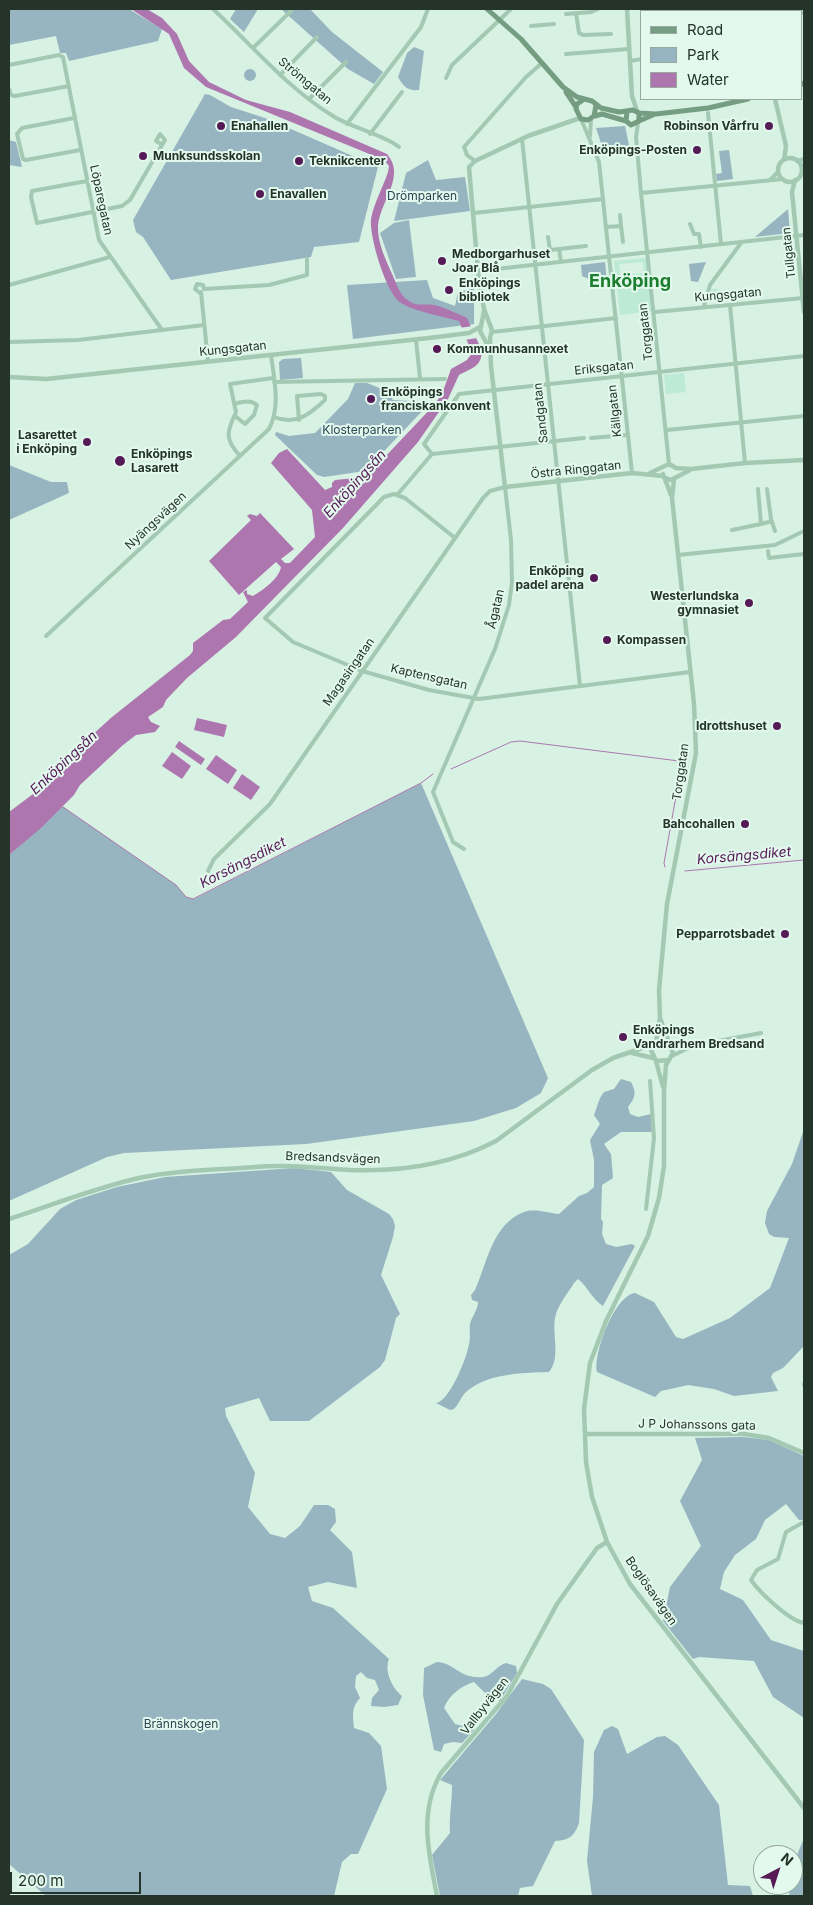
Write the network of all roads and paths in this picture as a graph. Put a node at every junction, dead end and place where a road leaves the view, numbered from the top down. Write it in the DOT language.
graph roads {
  1 [pos="213,9"];
  2 [pos="428,9"];
  3 [pos="487,9"];
  4 [pos="511,9"];
  5 [pos="598,9"];
  6 [pos="627,9"];
  7 [pos="291,11"];
  8 [pos="566,14"];
  9 [pos="576,14"];
  10 [pos="499,20"];
  11 [pos="554,24"];
  12 [pos="531,26"];
  13 [pos="611,34"];
  14 [pos="317,37"];
  15 [pos="253,48"];
  16 [pos="629,49"];
  17 [pos="566,54"];
  18 [pos="640,59"];
  19 [pos="630,61"];
  20 [pos="346,62"];
  21 [pos="542,63"];
  22 [pos="9,65"];
  23 [pos="280,75"];
  24 [pos="446,78"];
  25 [pos="69,86"];
  26 [pos="563,87"];
  27 [pos="9,89"];
  28 [pos="402,92"];
  29 [pos="632,96"];
  30 [pos="309,99"];
  31 [pos="583,100"];
  32 [pos="744,100"];
  33 [pos="775,100"];
  34 [pos="596,105"];
  35 [pos="576,110"];
  36 [pos="628,111"];
  37 [pos="638,112"];
  38 [pos="708,113"];
  39 [pos="656,114"];
  40 [pos="593,117"];
  41 [pos="74,118"];
  42 [pos="580,118"];
  43 [pos="568,122"];
  44 [pos="626,122"];
  45 [pos="639,122"];
  46 [pos="347,124"];
  47 [pos="370,134"];
  48 [pos="636,137"];
  49 [pos="590,138"];
  50 [pos="522,139"];
  51 [pos="161,144"];
  52 [pos="786,146"];
  53 [pos="399,147"];
  54 [pos="80,150"];
  55 [pos="804,159"];
  56 [pos="784,160"];
  57 [pos="795,160"];
  58 [pos="475,161"];
  59 [pos="803,170"];
  60 [pos="778,172"];
  61 [pos="770,180"];
  62 [pos="784,180"];
  63 [pos="795,180"];
  64 [pos="87,181"];
  65 [pos="716,184"];
  66 [pos="792,192"];
  67 [pos="641,193"];
  68 [pos="603,199"];
  69 [pos="529,206"];
  70 [pos="94,212"];
  71 [pos="474,213"];
  72 [pos="620,214"];
  73 [pos="690,224"];
  74 [pos="621,226"];
  75 [pos="606,227"];
  76 [pos="804,235"];
  77 [pos="797,236"];
  78 [pos="548,237"];
  79 [pos="623,242"];
  80 [pos="741,243"];
  81 [pos="721,244"];
  82 [pos="586,246"];
  83 [pos="701,247"];
  84 [pos="559,249"];
  85 [pos="648,253"];
  86 [pos="110,257"];
  87 [pos="609,257"];
  88 [pos="307,259"];
  89 [pos="561,262"];
  90 [pos="535,264"];
  91 [pos="478,271"];
  92 [pos="9,285"];
  93 [pos="804,298"];
  94 [pos="730,305"];
  95 [pos="704,306"];
  96 [pos="484,309"];
  97 [pos="655,312"];
  98 [pos="804,312"];
  99 [pos="616,318"];
  100 [pos="204,325"];
  101 [pos="481,326"];
  102 [pos="542,326"];
  103 [pos="162,330"];
  104 [pos="491,330"];
  105 [pos="479,334"];
  106 [pos="416,340"];
  107 [pos="9,342"];
  108 [pos="490,351"];
  109 [pos="271,355"];
  110 [pos="804,356"];
  111 [pos="208,361"];
  112 [pos="736,363"];
  113 [pos="661,372"];
  114 [pos="622,376"];
  115 [pos="9,377"];
  116 [pos="420,378"];
  117 [pos="445,379"];
  118 [pos="274,380"];
  119 [pos="549,384"];
  120 [pos="495,390"];
  121 [pos="234,404"];
  122 [pos="235,416"];
  123 [pos="804,416"];
  124 [pos="274,417"];
  125 [pos="299,420"];
  126 [pos="740,422"];
  127 [pos="666,430"];
  128 [pos="627,435"];
  129 [pos="584,438"];
  130 [pos="591,438"];
  131 [pos="554,441"];
  132 [pos="500,448"];
  133 [pos="432,454"];
  134 [pos="240,456"];
  135 [pos="804,456"];
  136 [pos="802,460"];
  137 [pos="745,463"];
  138 [pos="669,464"];
  139 [pos="663,468"];
  140 [pos="676,468"];
  141 [pos="691,469"];
  142 [pos="649,473"];
  143 [pos="632,474"];
  144 [pos="664,477"];
  145 [pos="675,478"];
  146 [pos="558,481"];
  147 [pos="505,487"];
  148 [pos="758,489"];
  149 [pos="767,489"];
  150 [pos="396,494"];
  151 [pos="672,498"];
  152 [pos="772,522"];
  153 [pos="761,524"];
  154 [pos="732,530"];
  155 [pos="775,531"];
  156 [pos="804,531"];
  157 [pos="455,538"];
  158 [pos="768,551"];
  159 [pos="804,554"];
  160 [pos="678,555"];
  161 [pos="46,636"];
  162 [pos="362,671"];
  163 [pos="690,672"];
  164 [pos="580,686"];
  165 [pos="474,698"];
  166 [pos="464,849"];
  167 [pos="208,871"];
  168 [pos="660,1018"];
  169 [pos="762,1034"];
  170 [pos="655,1043"];
  171 [pos="669,1043"];
  172 [pos="694,1045"];
  173 [pos="630,1053"];
  174 [pos="670,1058"];
  175 [pos="655,1060"];
  176 [pos="650,1081"];
  177 [pos="664,1091"];
  178 [pos="665,1137"];
  179 [pos="654,1138"];
  180 [pos="646,1209"];
  181 [pos="9,1218"];
  182 [pos="586,1434"];
  183 [pos="804,1453"];
  184 [pos="804,1522"];
  185 [pos="608,1542"];
  186 [pos="804,1623"];
  187 [pos="804,1808"];
  188 [pos="437,1896"];
  1 -- 15 [label="street, Strömgatan"];
  2 -- 46 [label="street"];
  3 -- 10 [label="main road"];
  4 -- 10 [label="street"];
  5 -- 9 [label="street"];
  6 -- 16 [label="street"];
  7 -- 15 [label="street"];
  8 -- 9 [label="street"];
  9 -- 13 [label="street"];
  10 -- 21 [label="main road"];
  10 -- 24 [label="street"];
  11 -- 12 [label="street"];
  14 -- 23 [label="street"];
  15 -- 23 [label="street, Strömgatan"];
  16 -- 17 [label="street"];
  16 -- 19 [label="street"];
  18 -- 19 [label="street"];
  19 -- 29 [label="street"];
  20 -- 30 [label="street"];
  21 -- 26 [label="main road"];
  21 -- 58 [label="street"];
  22 -- 25 [label="street, Löparegatan"];
  23 -- 30 [label="street, Strömgatan"];
  25 -- 27 [label="street"];
  25 -- 41 [label="street, Löparegatan"];
  26 -- 31 [label="main road"];
  26 -- 35 [label="main road"];
  28 -- 47 [label="street"];
  29 -- 36 [label="street"];
  29 -- 37 [label="street"];
  30 -- 46 [label="street, Strömgatan"];
  31 -- 34 [label="main road"];
  31 -- 35 [label="main road"];
  32 -- 39 [label="main road"];
  33 -- 52 [label="street"];
  34 -- 36 [label="main road"];
  34 -- 40 [label="main road"];
  35 -- 42 [label="main road"];
  35 -- 43 [label="street"];
  36 -- 37 [label="main road"];
  36 -- 44 [label="main road"];
  37 -- 39 [label="main road"];
  37 -- 45 [label="main road"];
  38 -- 65 [label="street"];
  39 -- 45 [label="main road"];
  40 -- 42 [label="main road"];
  40 -- 44 [label="main road"];
  40 -- 49 [label="street, Källgatan"];
  41 -- 54 [label="street, Löparegatan"];
  41 -- 54 [label="street"];
  42 -- 43 [label="street"];
  42 -- 49 [label="street, Källgatan"];
  43 -- 50 [label="street"];
  44 -- 45 [label="main road"];
  44 -- 48 [label="street, Torggatan"];
  45 -- 48 [label="street, Torggatan"];
  46 -- 47 [label="street, Strömgatan"];
  47 -- 53 [label="street, Strömgatan"];
  48 -- 67 [label="street, Torggatan"];
  49 -- 68 [label="street, Källgatan"];
  50 -- 58 [label="street"];
  50 -- 69 [label="street, Sandgatan"];
  51 -- 70 [label="street"];
  52 -- 56 [label="street"];
  52 -- 57 [label="street"];
  54 -- 64 [label="street, Löparegatan"];
  55 -- 57 [label="street"];
  56 -- 57 [label="street"];
  56 -- 60 [label="street"];
  57 -- 59 [label="street"];
  58 -- 71 [label="street, Ågatan"];
  59 -- 63 [label="street"];
  60 -- 61 [label="street"];
  60 -- 62 [label="street"];
  61 -- 62 [label="street"];
  61 -- 65 [label="street"];
  62 -- 63 [label="street"];
  62 -- 66 [label="street, Tullgatan"];
  63 -- 66 [label="street, Tullgatan"];
  64 -- 70 [label="street, Löparegatan"];
  64 -- 70 [label="street"];
  65 -- 67 [label="street"];
  65 -- 81 [label="street"];
  66 -- 77 [label="street, Tullgatan"];
  67 -- 85 [label="street, Torggatan"];
  68 -- 69 [label="street"];
  68 -- 75 [label="street, Källgatan"];
  69 -- 71 [label="street"];
  69 -- 90 [label="street, Sandgatan"];
  70 -- 86 [label="street, Löparegatan"];
  71 -- 91 [label="street, Ågatan"];
  72 -- 74 [label="street"];
  73 -- 83 [label="street"];
  74 -- 75 [label="street"];
  74 -- 79 [label="street"];
  75 -- 87 [label="street, Källgatan"];
  76 -- 77 [label="street"];
  77 -- 80 [label="street"];
  77 -- 93 [label="street, Tullgatan"];
  78 -- 84 [label="street"];
  80 -- 81 [label="street"];
  80 -- 95 [label="street"];
  81 -- 83 [label="street"];
  82 -- 84 [label="street"];
  83 -- 85 [label="street"];
  84 -- 89 [label="street"];
  85 -- 87 [label="street"];
  85 -- 97 [label="street, Torggatan"];
  86 -- 92 [label="street"];
  86 -- 103 [label="street, Löparegatan"];
  87 -- 89 [label="street"];
  87 -- 99 [label="street, Källgatan"];
  88 -- 100 [label="street"];
  89 -- 90 [label="street"];
  90 -- 91 [label="street"];
  90 -- 102 [label="street, Sandgatan"];
  91 -- 96 [label="street, Ågatan"];
  93 -- 94 [label="street, Kungsgatan"];
  93 -- 98 [label="street, Tullgatan"];
  94 -- 95 [label="street, Kungsgatan"];
  94 -- 112 [label="street"];
  95 -- 97 [label="street, Kungsgatan"];
  96 -- 101 [label="street, Ågatan"];
  96 -- 104 [label="street, Ågatan"];
  97 -- 113 [label="street, Torggatan"];
  99 -- 102 [label="street"];
  99 -- 114 [label="street, Källgatan"];
  100 -- 103 [label="street"];
  100 -- 111 [label="street"];
  101 -- 104 [label="street"];
  101 -- 105 [label="street, Ågatan"];
  102 -- 104 [label="street"];
  102 -- 119 [label="street, Sandgatan"];
  103 -- 107 [label="street"];
  104 -- 105 [label="street"];
  104 -- 108 [label="street, Ågatan"];
  105 -- 106 [label="street, Kungsgatan"];
  105 -- 108 [label="street, Ågatan"];
  106 -- 109 [label="street, Kungsgatan"];
  106 -- 116 [label="street"];
  108 -- 120 [label="street, Ågatan"];
  109 -- 111 [label="street, Kungsgatan"];
  109 -- 118 [label="street"];
  110 -- 112 [label="street, Eriksgatan"];
  111 -- 115 [label="street, Kungsgatan"];
  112 -- 113 [label="street, Eriksgatan"];
  112 -- 126 [label="street"];
  113 -- 114 [label="street, Eriksgatan"];
  113 -- 127 [label="street, Torggatan"];
  114 -- 119 [label="street, Eriksgatan"];
  114 -- 128 [label="street, Källgatan"];
  116 -- 117 [label="street"];
  116 -- 118 [label="street"];
  118 -- 121 [label="street"];
  118 -- 124 [label="street"];
  119 -- 120 [label="street, Eriksgatan"];
  119 -- 131 [label="street, Sandgatan"];
  120 -- 132 [label="street, Ågatan"];
  120 -- 133 [label="street, Eriksgatan"];
  121 -- 122 [label="street"];
  121 -- 122 [label="street"];
  122 -- 134 [label="street"];
  123 -- 126 [label="street"];
  124 -- 125 [label="street"];
  124 -- 134 [label="street, Nyängsvägen"];
  125 -- 125 [label="street"];
  126 -- 127 [label="street"];
  126 -- 137 [label="street"];
  127 -- 138 [label="street, Torggatan"];
  128 -- 130 [label="street"];
  128 -- 143 [label="street, Källgatan"];
  129 -- 131 [label="street"];
  131 -- 132 [label="street"];
  131 -- 146 [label="street, Sandgatan"];
  132 -- 133 [label="street"];
  132 -- 147 [label="street, Ågatan"];
  133 -- 150 [label="street"];
  134 -- 161 [label="street, Nyängsvägen"];
  135 -- 136 [label="street"];
  136 -- 137 [label="street"];
  137 -- 141 [label="street"];
  138 -- 139 [label="street, Östra Ringgatan"];
  138 -- 140 [label="street"];
  139 -- 142 [label="street, Östra Ringgatan"];
  139 -- 144 [label="street, Torggatan"];
  140 -- 141 [label="street"];
  140 -- 145 [label="street, Torggatan"];
  141 -- 145 [label="street"];
  142 -- 143 [label="street, Östra Ringgatan"];
  142 -- 144 [label="street, Östra Ringgatan"];
  143 -- 146 [label="street, Östra Ringgatan"];
  144 -- 145 [label="street, Östra Ringgatan"];
  144 -- 151 [label="street, Torggatan"];
  145 -- 151 [label="street, Torggatan"];
  146 -- 147 [label="street, Östra Ringgatan"];
  146 -- 164 [label="street, Sandgatan"];
  147 -- 157 [label="street, Magasingatan"];
  147 -- 165 [label="street, Ågatan"];
  148 -- 153 [label="street"];
  149 -- 152 [label="street"];
  150 -- 157 [label="street"];
  150 -- 162 [label="street, Kaptensgatan"];
  151 -- 160 [label="street, Torggatan"];
  152 -- 153 [label="street"];
  152 -- 155 [label="street"];
  153 -- 154 [label="street"];
  156 -- 160 [label="street"];
  157 -- 162 [label="street, Magasingatan"];
  158 -- 159 [label="street"];
  160 -- 163 [label="street, Torggatan"];
  162 -- 165 [label="street, Kaptensgatan"];
  162 -- 167 [label="street, Magasingatan"];
  163 -- 164 [label="street, Kaptensgatan"];
  163 -- 168 [label="street, Torggatan"];
  164 -- 165 [label="street, Kaptensgatan"];
  165 -- 166 [label="street, Ågatan"];
  168 -- 170 [label="street, Torggatan"];
  168 -- 171 [label="street, Torggatan"];
  169 -- 172 [label="street"];
  170 -- 171 [label="street"];
  170 -- 173 [label="street, Bredsandsvägen"];
  170 -- 175 [label="street, Torggatan"];
  171 -- 172 [label="street"];
  171 -- 174 [label="street, Torggatan"];
  172 -- 174 [label="street"];
  173 -- 175 [label="street"];
  173 -- 181 [label="street, Bredsandsvägen"];
  174 -- 175 [label="street"];
  174 -- 177 [label="street, Boglösavägen"];
  175 -- 177 [label="street, Boglösavägen"];
  176 -- 179 [label="street"];
  177 -- 178 [label="street, Boglösavägen"];
  178 -- 179 [label="street"];
  178 -- 182 [label="street, Boglösavägen"];
  179 -- 180 [label="street"];
  182 -- 183 [label="street, J P Johanssons gata"];
  182 -- 185 [label="street, Boglösavägen"];
  184 -- 186 [label="street"];
  185 -- 187 [label="street, Boglösavägen"];
  185 -- 188 [label="street, Vallbyvägen"];
}
